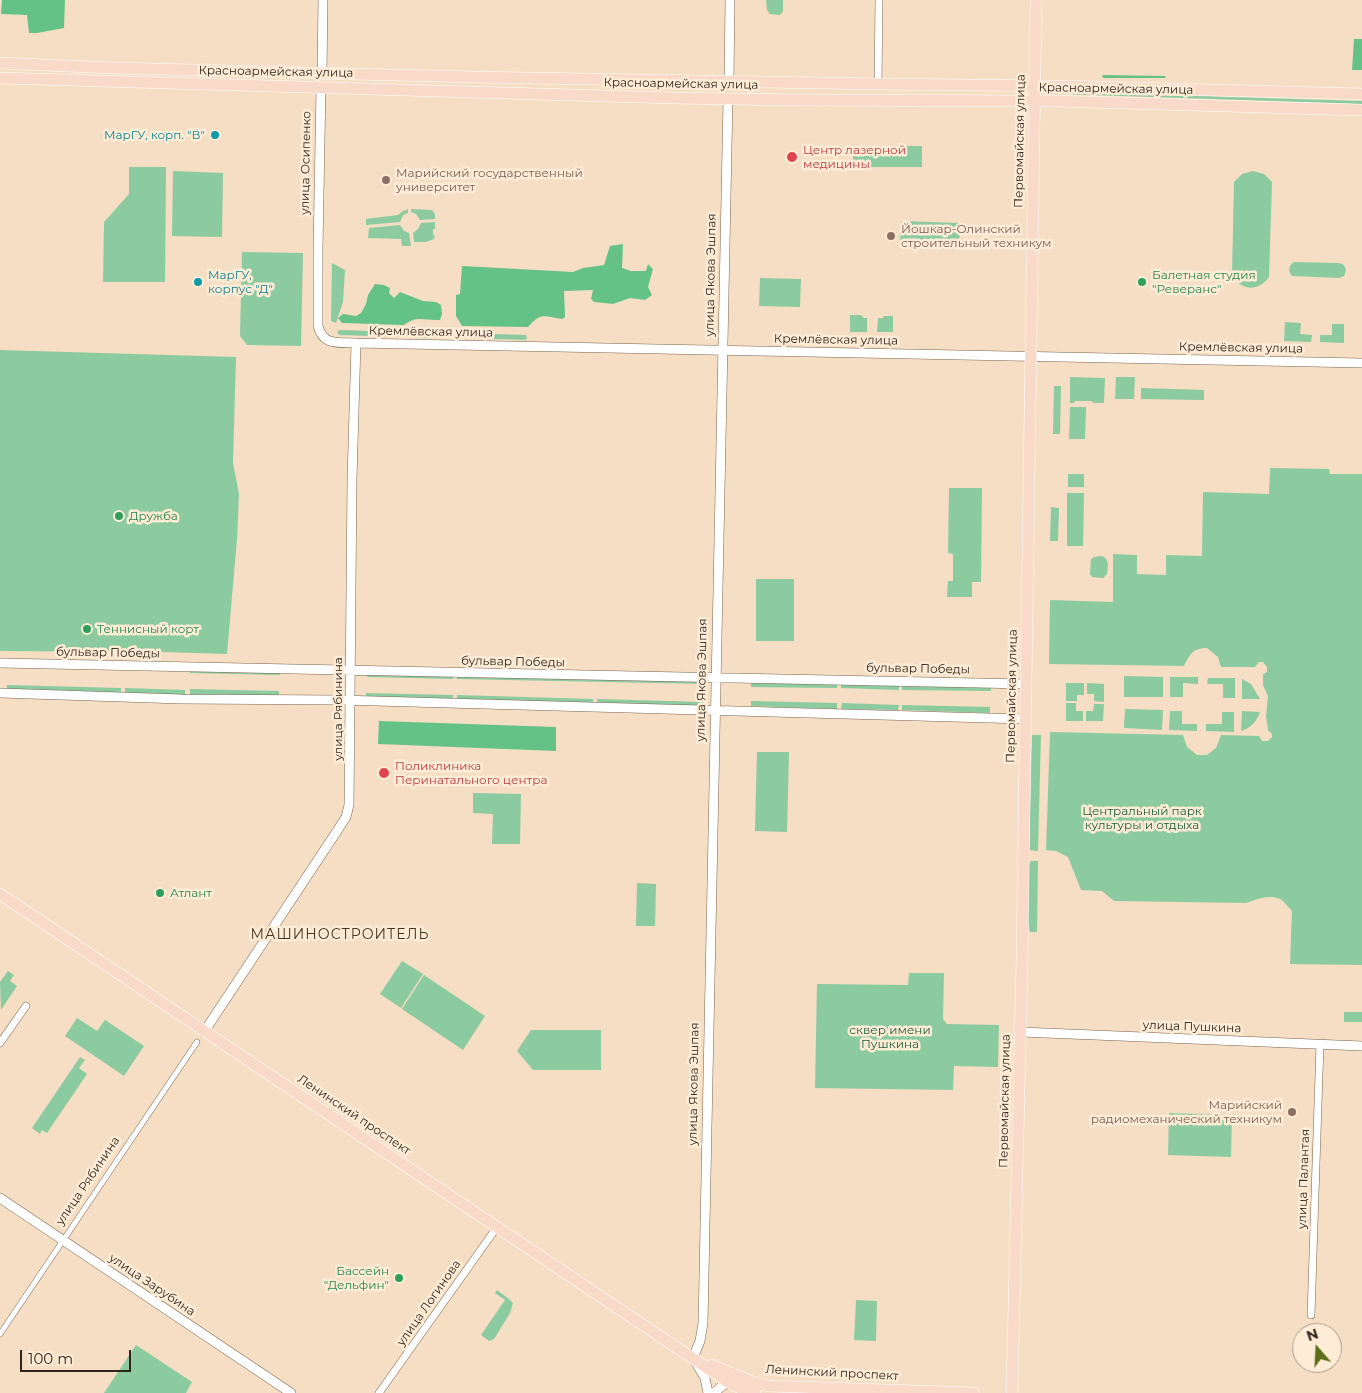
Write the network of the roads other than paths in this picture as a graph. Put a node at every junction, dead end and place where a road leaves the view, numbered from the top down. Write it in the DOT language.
graph roads {
  1 [pos="324,0"];
  2 [pos="730,0"];
  3 [pos="879,0"];
  4 [pos="1036,0"];
  5 [pos="0,63"];
  6 [pos="322,73"];
  7 [pos="0,78"];
  8 [pos="729,82"];
  9 [pos="878,84"];
  10 [pos="1035,86"];
  11 [pos="321,87"];
  12 [pos="1362,94"];
  13 [pos="728,99"];
  14 [pos="1035,101"];
  15 [pos="1362,110"];
  16 [pos="318,326"];
  17 [pos="356,343"];
  18 [pos="723,350"];
  19 [pos="1031,357"];
  20 [pos="1362,363"];
  21 [pos="0,663"];
  22 [pos="351,670"];
  23 [pos="716,678"];
  24 [pos="1026,684"];
  25 [pos="0,693"];
  26 [pos="351,700"];
  27 [pos="715,711"];
  28 [pos="1026,719"];
  29 [pos="0,894"];
  30 [pos="26,1006"];
  31 [pos="204,1032"];
  32 [pos="1020,1032"];
  33 [pos="197,1042"];
  34 [pos="0,1043"];
  35 [pos="1320,1044"];
  36 [pos="1362,1046"];
  37 [pos="0,1198"];
  38 [pos="497,1227"];
  39 [pos="63,1240"];
  40 [pos="1311,1315"];
  41 [pos="0,1334"];
  42 [pos="693,1358"];
  43 [pos="728,1382"];
  44 [pos="769,1386"];
  45 [pos="290,1393"];
  46 [pos="379,1393"];
  47 [pos="708,1393"];
  48 [pos="714,1393"];
  49 [pos="756,1393"];
  50 [pos="974,1393"];
  51 [pos="1012,1393"];
  1 -- 6 [label="street, улица Осипенко"];
  2 -- 8 [label="street, улица Якова Эшпая"];
  3 -- 9 [label="street"];
  4 -- 10 [label="main road, Первомайская улица"];
  5 -- 6 [label="main road, Красноармейская улица"];
  6 -- 8 [label="main road, Красноармейская улица"];
  6 -- 11 [label="main road, улица Осипенко"];
  7 -- 11 [label="main road, Красноармейская улица"];
  8 -- 9 [label="main road, Красноармейская улица"];
  8 -- 13 [label="main road, улица Якова Эшпая"];
  9 -- 10 [label="main road, Красноармейская улица"];
  10 -- 12 [label="main road, Красноармейская улица"];
  10 -- 14 [label="main road, Первомайская улица"];
  11 -- 13 [label="main road, Красноармейская улица"];
  11 -- 16 [label="street, улица Осипенко"];
  13 -- 14 [label="main road, Красноармейская улица"];
  13 -- 18 [label="street, улица Якова Эшпая"];
  14 -- 15 [label="main road, Красноармейская улица"];
  14 -- 19 [label="main road, Первомайская улица"];
  16 -- 17 [label="street, Кремлёвская улица"];
  17 -- 18 [label="street, Кремлёвская улица"];
  17 -- 22 [label="street, улица Рябинина"];
  18 -- 19 [label="street, Кремлёвская улица"];
  18 -- 23 [label="street, улица Якова Эшпая"];
  19 -- 20 [label="street, Кремлёвская улица"];
  19 -- 24 [label="main road, Первомайская улица"];
  21 -- 22 [label="street, бульвар Победы"];
  22 -- 23 [label="street, бульвар Победы"];
  22 -- 26 [label="street, улица Рябинина"];
  23 -- 24 [label="street, бульвар Победы"];
  23 -- 27 [label="street, улица Якова Эшпая"];
  24 -- 28 [label="main road, Первомайская улица"];
  25 -- 26 [label="street"];
  26 -- 27 [label="street"];
  26 -- 31 [label="street, улица Рябинина"];
  27 -- 28 [label="street"];
  27 -- 42 [label="street, улица Якова Эшпая"];
  28 -- 32 [label="main road, Первомайская улица"];
  29 -- 31 [label="main road, Ленинский проспект"];
  30 -- 34 [label="street"];
  31 -- 38 [label="main road, Ленинский проспект"];
  32 -- 35 [label="street, улица Пушкина"];
  32 -- 51 [label="main road, Первомайская улица"];
  33 -- 39 [label="street, улица Рябинина"];
  35 -- 36 [label="street, улица Пушкина"];
  35 -- 40 [label="street, улица Палантая"];
  37 -- 39 [label="street, улица Зарубина"];
  38 -- 42 [label="main road, Ленинский проспект"];
  38 -- 46 [label="street, улица Логинова"];
  39 -- 41 [label="street, улица Рябинина"];
  39 -- 45 [label="street, улица Зарубина"];
  42 -- 43 [label="main road, Ленинский проспект"];
  42 -- 44 [label="main road, Ленинский проспект"];
  42 -- 47 [label="street"];
  43 -- 44 [label="street"];
  43 -- 48 [label="street"];
  43 -- 49 [label="main road, Ленинский проспект"];
  44 -- 50 [label="main road, Ленинский проспект"];
}
